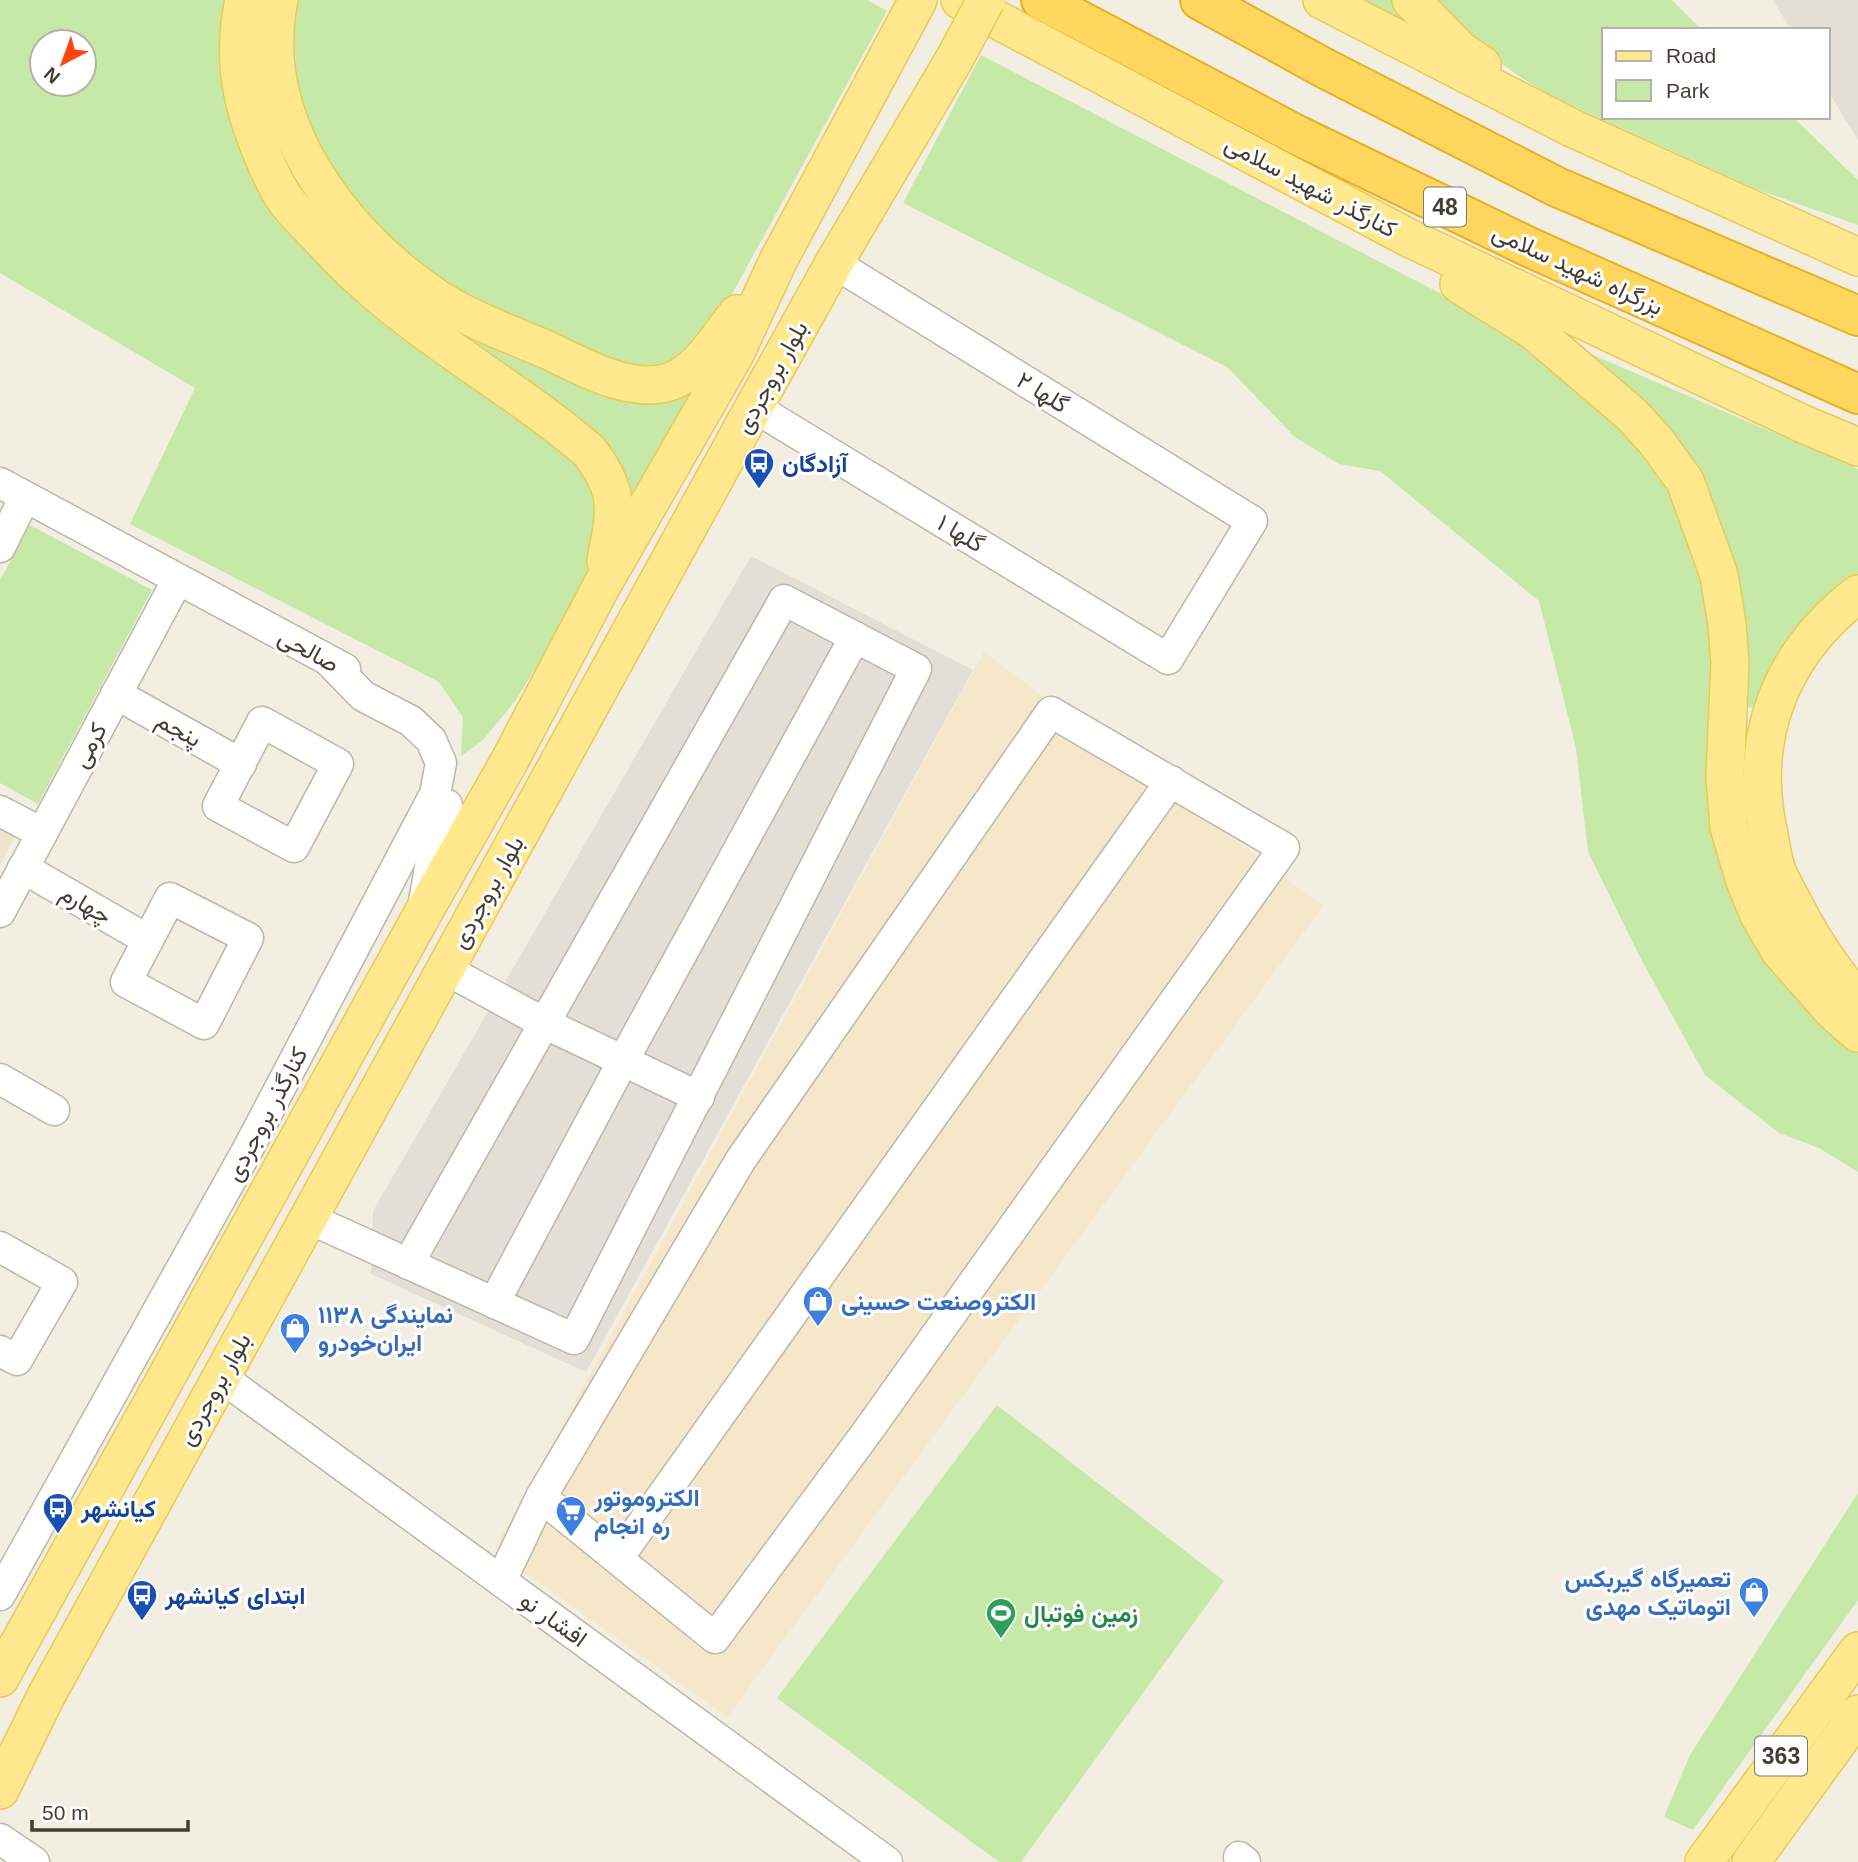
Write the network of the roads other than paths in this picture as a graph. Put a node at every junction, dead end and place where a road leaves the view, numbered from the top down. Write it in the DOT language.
graph roads {
  1 [pos="244,0"];
  2 [pos="279,0"];
  3 [pos="960,0"];
  4 [pos="986,0"];
  5 [pos="1041,0"];
  6 [pos="1200,0"];
  7 [pos="1322,0"];
  8 [pos="1411,0"];
  9 [pos="910,15"];
  10 [pos="1572,128"];
  11 [pos="1727,199"];
  12 [pos="1858,235"];
  13 [pos="1409,238"];
  14 [pos="1858,257"];
  15 [pos="778,261"];
  16 [pos="834,264"];
  17 [pos="1858,316"];
  18 [pos="1858,394"];
  19 [pos="754,407"];
  20 [pos="1858,447"];
  21 [pos="13,490"];
  22 [pos="0,547"];
  23 [pos="178,579"];
  24 [pos="601,587"];
  25 [pos="1858,594"];
  26 [pos="855,637"];
  27 [pos="1168,659"];
  28 [pos="329,661"];
  29 [pos="116,694"];
  30 [pos="241,764"];
  31 [pos="1171,781"];
  32 [pos="0,811"];
  33 [pos="42,833"];
  34 [pos="23,868"];
  35 [pos="0,912"];
  36 [pos="422,915"];
  37 [pos="148,940"];
  38 [pos="445,968"];
  39 [pos="1858,997"];
  40 [pos="544,1023"];
  41 [pos="1858,1032"];
  42 [pos="623,1061"];
  43 [pos="0,1079"];
  44 [pos="699,1097"];
  45 [pos="54,1110"];
  46 [pos="308,1218"];
  47 [pos="0,1247"];
  48 [pos="408,1264"];
  49 [pos="494,1303"];
  50 [pos="0,1351"];
  51 [pos="176,1359"];
  52 [pos="220,1377"];
  53 [pos="93,1428"];
  54 [pos="541,1497"];
  55 [pos="618,1558"];
  56 [pos="54,1580"];
  57 [pos="501,1581"];
  58 [pos="0,1595"];
  59 [pos="0,1615"];
  60 [pos="1858,1651"];
  61 [pos="1,1674"];
  62 [pos="46,1696"];
  63 [pos="1858,1714"];
  64 [pos="0,1790"];
  65 [pos="0,1839"];
  66 [pos="34,1862"];
  67 [pos="887,1862"];
  68 [pos="1704,1862"];
  69 [pos="1751,1862"];
  1 -- 24 [label="main road"];
  2 -- 15 [label="main road"];
  3 -- 13 [label="main road, کنارگذر شهید سلامی"];
  4 -- 16 [label="main road, بلوار بروجردی, bridge"];
  5 -- 18 [label="highway, بزرگراه شهید سلامی / 48"];
  6 -- 17 [label="highway"];
  7 -- 10 [label="main road"];
  8 -- 10 [label="main road"];
  9 -- 15 [label="main road, بلوار بروجردی"];
  10 -- 11 [label="main road"];
  11 -- 12 [label="main road"];
  11 -- 14 [label="main road"];
  13 -- 20 [label="main road, کنارگذر شهید سلامی"];
  13 -- 41 [label="main road"];
  15 -- 24 [label="main road, بلوار بروجردی"];
  16 -- 19 [label="main road, بلوار بروجردی"];
  16 -- 27 [label="street, گلها ۲"];
  19 -- 27 [label="street, گلها ۱"];
  19 -- 38 [label="main road, بلوار بروجردی"];
  21 -- 22 [label="street"];
  21 -- 23 [label="street, صالحی"];
  23 -- 28 [label="street, صالحی"];
  23 -- 29 [label="street, کرمی"];
  24 -- 36 [label="main road, بلوار بروجردی"];
  25 -- 39 [label="main road"];
  26 -- 40 [label="street"];
  26 -- 42 [label="street"];
  26 -- 44 [label="street"];
  28 -- 36 [label="street, صالحی"];
  28 -- 53 [label="street, کنارگذر بروجردی"];
  29 -- 30 [label="street, پنجم"];
  29 -- 33 [label="street, کرمی"];
  31 -- 54 [label="street"];
  31 -- 55 [label="street"];
  31 -- 55 [label="street"];
  32 -- 33 [label="street"];
  33 -- 34 [label="street, کرمی"];
  34 -- 35 [label="street, کرمی"];
  34 -- 37 [label="street, چهارم"];
  36 -- 51 [label="main road, بلوار بروجردی"];
  38 -- 40 [label="street"];
  38 -- 46 [label="main road, بلوار بروجردی"];
  40 -- 42 [label="street"];
  40 -- 48 [label="street"];
  42 -- 44 [label="street"];
  42 -- 49 [label="street"];
  43 -- 45 [label="street"];
  44 -- 49 [label="street"];
  46 -- 48 [label="street"];
  46 -- 52 [label="main road, بلوار بروجردی"];
  47 -- 50 [label="street"];
  48 -- 49 [label="street"];
  51 -- 53 [label="street"];
  51 -- 56 [label="main road, بلوار بروجردی"];
  52 -- 57 [label="street, افشار نو"];
  52 -- 62 [label="main road, بلوار بروجردی"];
  53 -- 58 [label="street, کنارگذر بروجردی"];
  54 -- 55 [label="street"];
  54 -- 57 [label="street"];
  56 -- 59 [label="street"];
  56 -- 61 [label="main road, بلوار بروجردی"];
  57 -- 67 [label="street, افشار نو"];
  60 -- 68 [label="main road, 363"];
  61 -- 62 [label="main road"];
  62 -- 64 [label="main road, بلوار بروجردی"];
  63 -- 69 [label="main road, 363"];
  65 -- 66 [label="street"];
}
